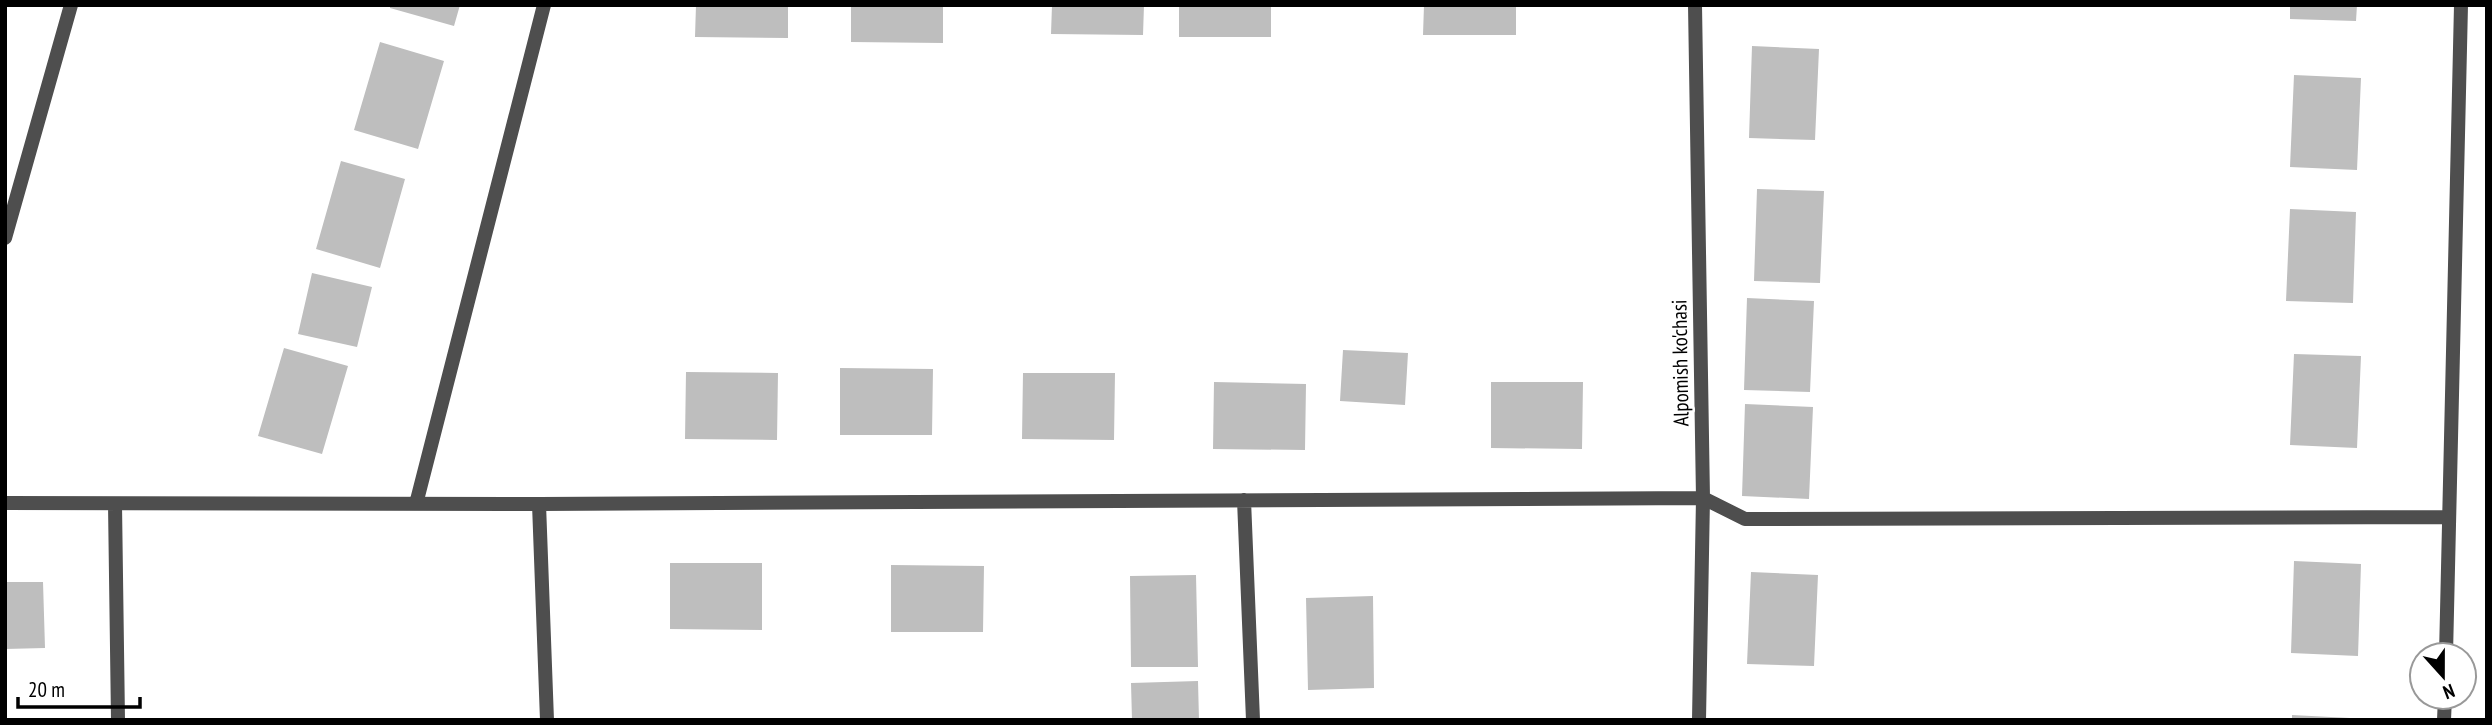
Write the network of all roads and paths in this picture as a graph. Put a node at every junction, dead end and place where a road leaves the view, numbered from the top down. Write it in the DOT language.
graph roads {
  1 [pos="71,5"];
  2 [pos="544,5"];
  3 [pos="1695,5"];
  4 [pos="2461,5"];
  5 [pos="5,238"];
  6 [pos="1703,498"];
  7 [pos="1244,500"];
  8 [pos="5,503"];
  9 [pos="115,504"];
  10 [pos="416,504"];
  11 [pos="539,504"];
  12 [pos="2449,517"];
  13 [pos="2446,641"];
  14 [pos="118,720"];
  15 [pos="547,720"];
  16 [pos="1253,720"];
  17 [pos="1699,720"];
  1 -- 5 [label="street"];
  2 -- 10 [label="street"];
  3 -- 6 [label="street, Alpomish ko'chasi"];
  4 -- 12 [label="street"];
  6 -- 7 [label="street"];
  6 -- 12 [label="street"];
  6 -- 17 [label="street, Alpomish ko'chasi"];
  7 -- 11 [label="street"];
  7 -- 16 [label="street"];
  8 -- 9 [label="street"];
  9 -- 10 [label="street"];
  9 -- 14 [label="street"];
  10 -- 11 [label="street"];
  11 -- 15 [label="street"];
  12 -- 13 [label="street"];
}
